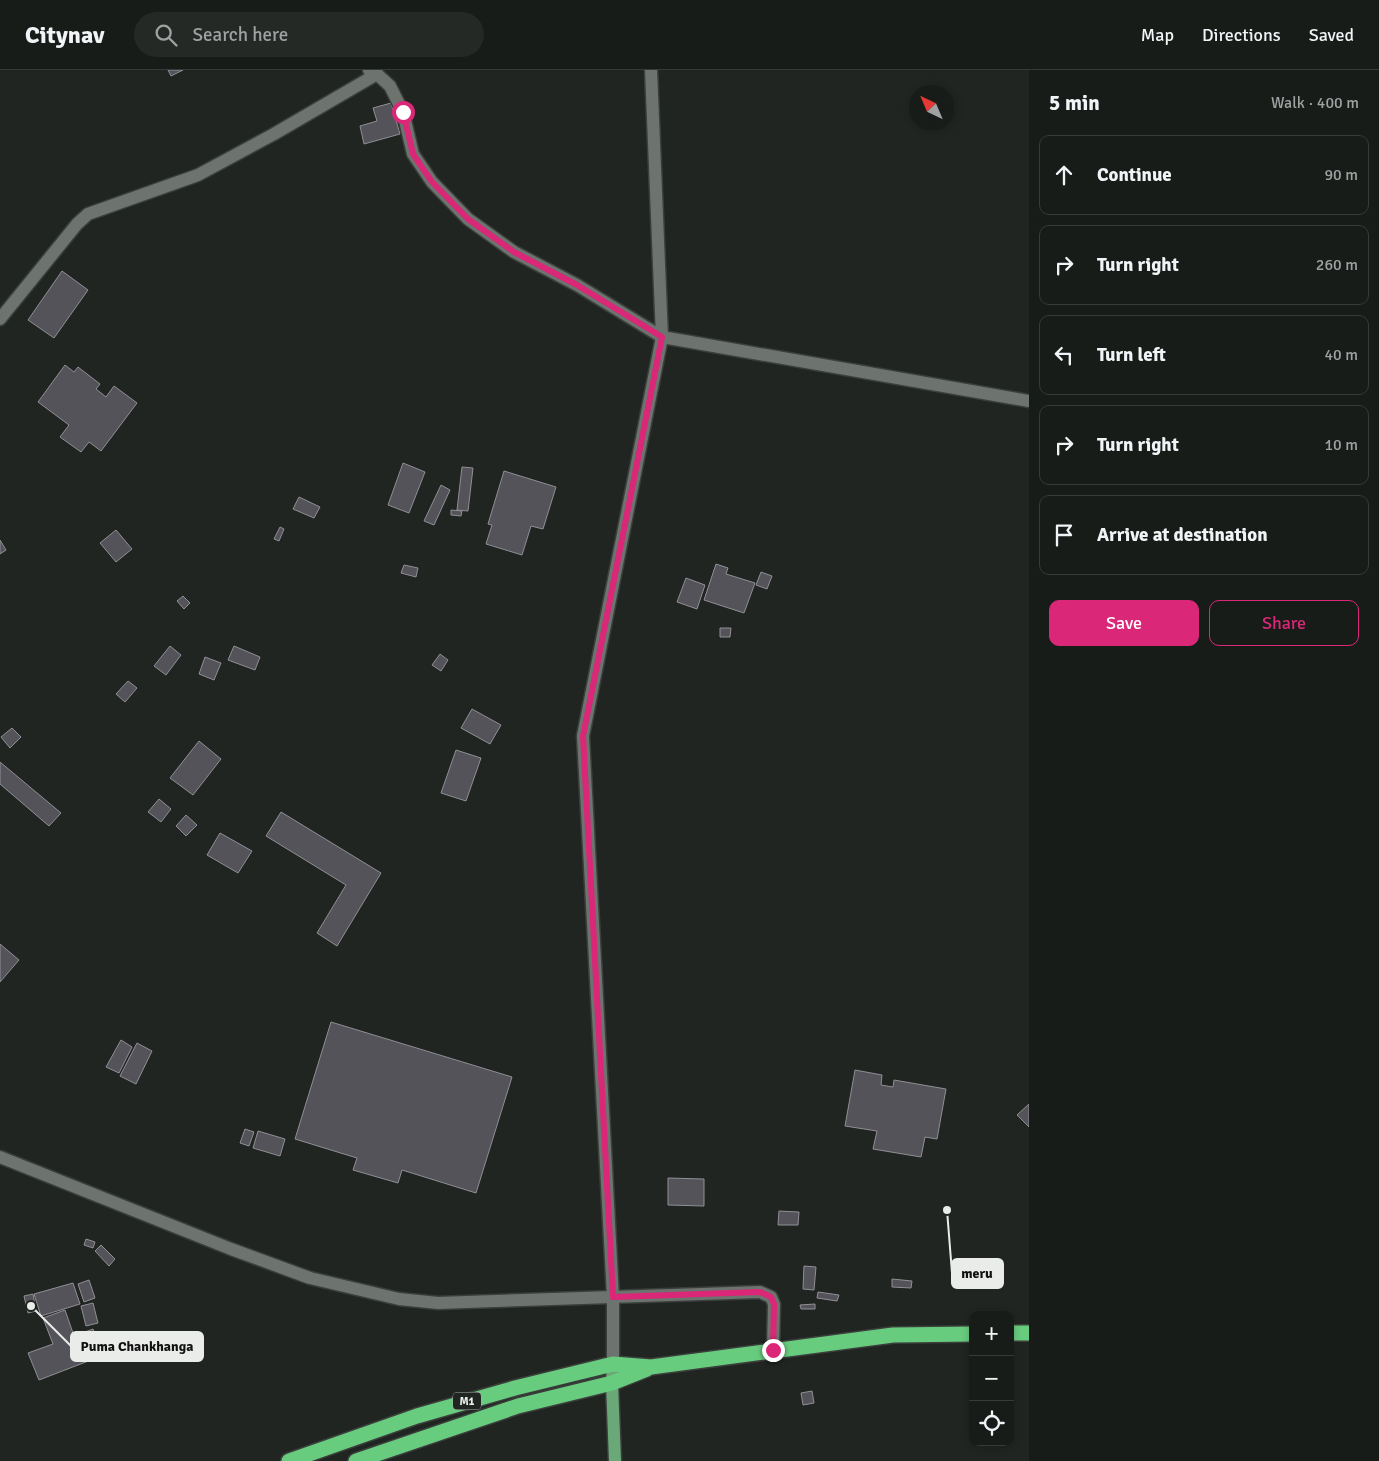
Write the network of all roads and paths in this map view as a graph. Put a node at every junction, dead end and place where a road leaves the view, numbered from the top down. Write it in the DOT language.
graph roads {
  1 [pos="651,70"];
  2 [pos="373,72"];
  3 [pos="0,319"];
  4 [pos="662,337"];
  5 [pos="1029,402"];
  6 [pos="0,1157"];
  7 [pos="613,1297"];
  8 [pos="1014,1333"];
  9 [pos="1029,1333"];
  10 [pos="969,1334"];
  11 [pos="773,1350"];
  12 [pos="613,1364"];
  13 [pos="651,1367"];
  14 [pos="612,1383"];
  15 [pos="289,1461"];
  16 [pos="356,1461"];
  17 [pos="615,1461"];
  1 -- 4 [label="street"];
  2 -- 3 [label="street"];
  2 -- 4 [label="street"];
  4 -- 5 [label="street"];
  4 -- 7 [label="street"];
  6 -- 7 [label="street"];
  7 -- 11 [label="street"];
  7 -- 12 [label="street"];
  8 -- 9 [label="highway"];
  10 -- 11 [label="highway, M1"];
  11 -- 13 [label="highway, M1"];
  12 -- 13 [label="highway, M1"];
  12 -- 14 [label="main road"];
  12 -- 15 [label="highway, M1"];
  13 -- 14 [label="highway, M1"];
  14 -- 16 [label="highway, M1"];
  14 -- 17 [label="main road"];
}
